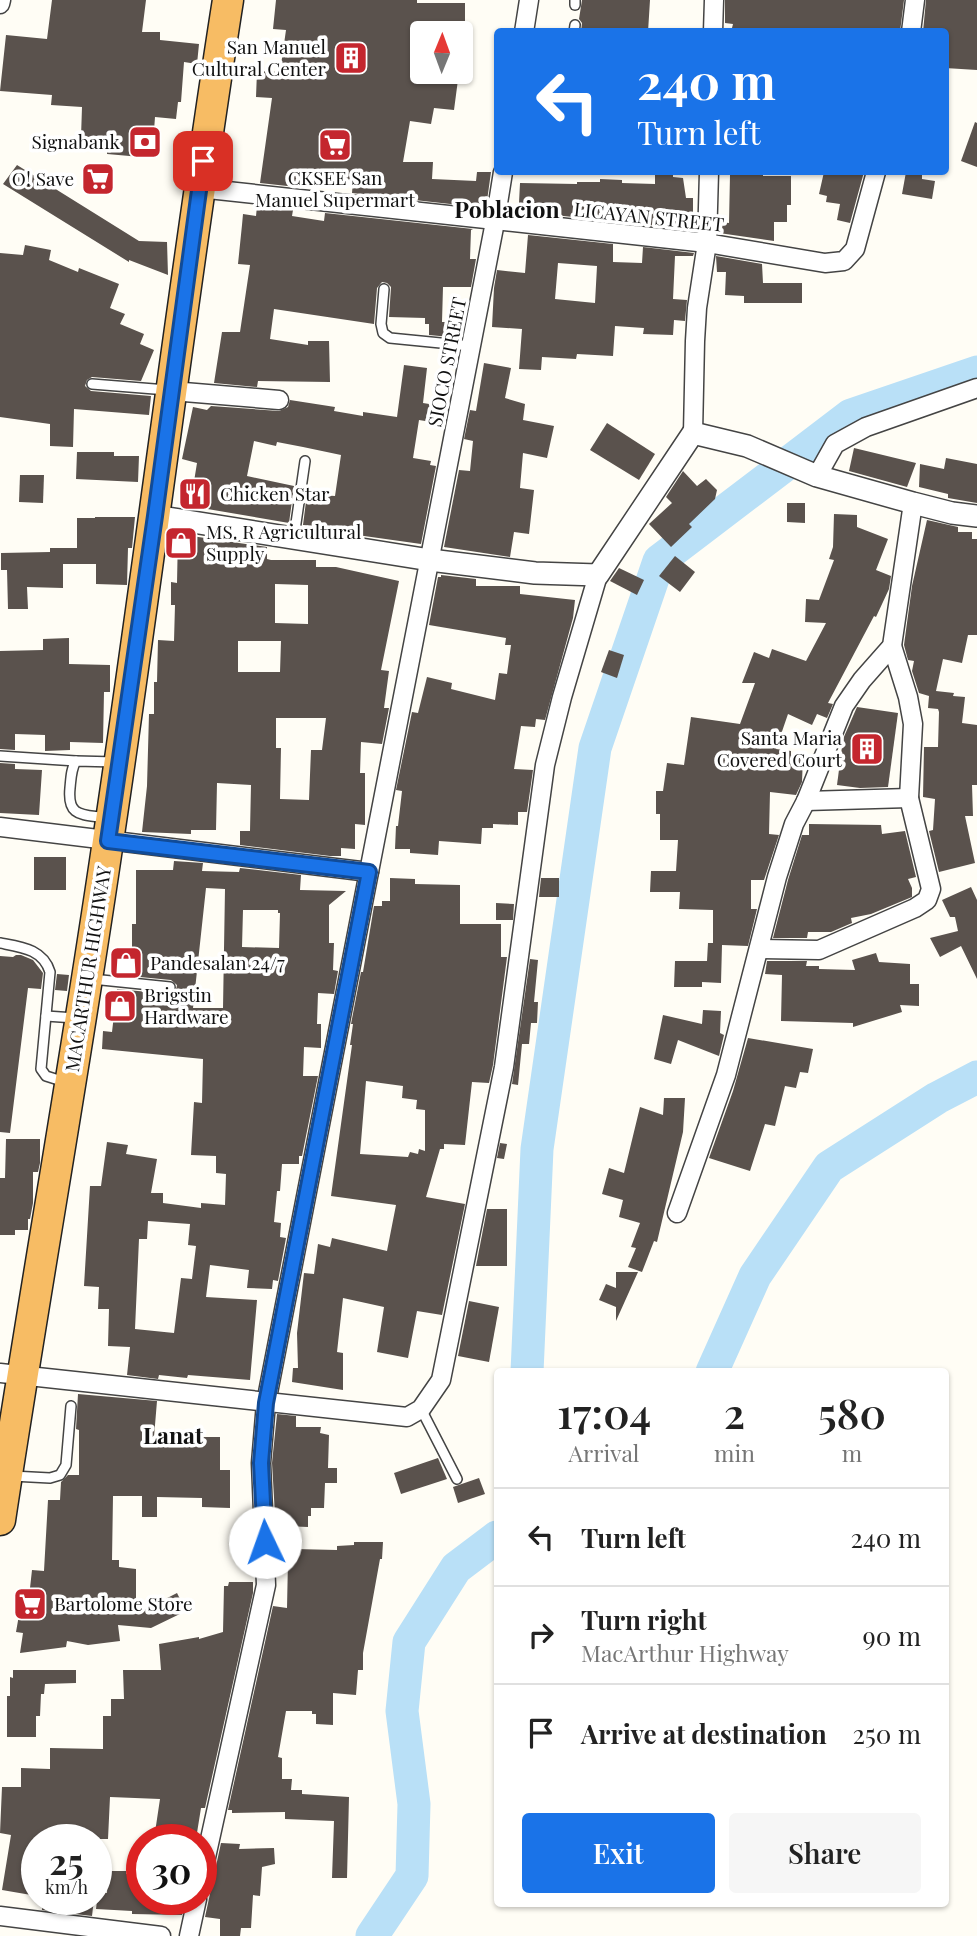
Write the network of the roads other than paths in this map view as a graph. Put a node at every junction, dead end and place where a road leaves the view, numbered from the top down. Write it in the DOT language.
graph roads {
  1 [pos="228,0"];
  2 [pos="529,0"];
  3 [pos="714,0"];
  4 [pos="915,0"];
  5 [pos="525,28"];
  6 [pos="713,28"];
  7 [pos="912,28"];
  8 [pos="503,175"];
  9 [pos="709,175"];
  10 [pos="875,175"];
  11 [pos="198,188"];
  12 [pos="495,222"];
  13 [pos="707,243"];
  14 [pos="384,289"];
  15 [pos="471,346"];
  16 [pos="92,384"];
  17 [pos="977,388"];
  18 [pos="172,391"];
  19 [pos="279,400"];
  20 [pos="692,433"];
  21 [pos="306,461"];
  22 [pos="812,474"];
  23 [pos="913,503"];
  24 [pos="155,516"];
  25 [pos="977,516"];
  26 [pos="293,538"];
  27 [pos="430,561"];
  28 [pos="598,575"];
  29 [pos="892,646"];
  30 [pos="0,756"];
  31 [pos="76,761"];
  32 [pos="120,763"];
  33 [pos="909,798"];
  34 [pos="806,801"];
  35 [pos="0,827"];
  36 [pos="110,830"];
  37 [pos="369,872"];
  38 [pos="0,943"];
  39 [pos="758,949"];
  40 [pos="87,978"];
  41 [pos="170,987"];
  42 [pos="46,1016"];
  43 [pos="80,1019"];
  44 [pos="70,1084"];
  45 [pos="677,1213"];
  46 [pos="11,1373"];
  47 [pos="266,1403"];
  48 [pos="71,1406"];
  49 [pos="421,1409"];
  50 [pos="7,1476"];
  51 [pos="457,1479"];
  52 [pos="0,1520"];
  53 [pos="213,1824"];
  54 [pos="194,1915"];
  55 [pos="0,1916"];
  56 [pos="161,1936"];
  57 [pos="189,1936"];
  1 -- 11 [label="highway, MACARTHUR HIGHWAY"];
  2 -- 5 [label="street"];
  3 -- 6 [label="street"];
  4 -- 7 [label="street"];
  8 -- 12 [label="street, SIOCO STREET"];
  9 -- 13 [label="street"];
  10 -- 13 [label="street, LICAYAN STREET"];
  11 -- 12 [label="street, LICAYAN STREET"];
  11 -- 18 [label="highway, MACARTHUR HIGHWAY"];
  12 -- 13 [label="street, LICAYAN STREET"];
  12 -- 15 [label="street, SIOCO STREET"];
  13 -- 20 [label="street"];
  14 -- 15 [label="lane"];
  15 -- 27 [label="street, SIOCO STREET"];
  16 -- 18 [label="lane"];
  17 -- 22 [label="street"];
  18 -- 19 [label="street"];
  18 -- 24 [label="highway, MACARTHUR HIGHWAY"];
  20 -- 22 [label="street"];
  20 -- 28 [label="street"];
  21 -- 26 [label="lane"];
  22 -- 23 [label="street"];
  23 -- 25 [label="street"];
  23 -- 29 [label="street"];
  24 -- 26 [label="street"];
  24 -- 32 [label="highway, MACARTHUR HIGHWAY"];
  26 -- 27 [label="street"];
  27 -- 28 [label="street"];
  27 -- 37 [label="street, SIOCO STREET"];
  28 -- 49 [label="street"];
  29 -- 33 [label="street"];
  29 -- 34 [label="street"];
  30 -- 31 [label="lane"];
  31 -- 32 [label="lane"];
  31 -- 36 [label="lane"];
  32 -- 36 [label="highway, MACARTHUR HIGHWAY"];
  33 -- 34 [label="street"];
  33 -- 39 [label="street"];
  34 -- 39 [label="street"];
  35 -- 36 [label="street"];
  36 -- 37 [label="street"];
  36 -- 40 [label="highway, MACARTHUR HIGHWAY"];
  37 -- 47 [label="street, SIOCO STREET"];
  38 -- 42 [label="lane"];
  39 -- 45 [label="street"];
  40 -- 41 [label="lane"];
  40 -- 43 [label="highway, MACARTHUR HIGHWAY"];
  42 -- 43 [label="lane"];
  42 -- 44 [label="lane"];
  43 -- 44 [label="highway, MACARTHUR HIGHWAY"];
  44 -- 46 [label="highway, MACARTHUR HIGHWAY"];
  46 -- 47 [label="street"];
  46 -- 50 [label="highway, MACARTHUR HIGHWAY"];
  47 -- 49 [label="street"];
  47 -- 53 [label="street, SIOCO STREET"];
  48 -- 50 [label="lane"];
  49 -- 51 [label="lane"];
  50 -- 52 [label="highway, MACARTHUR HIGHWAY"];
  54 -- 57 [label="street"];
  55 -- 56 [label="street"];
}
